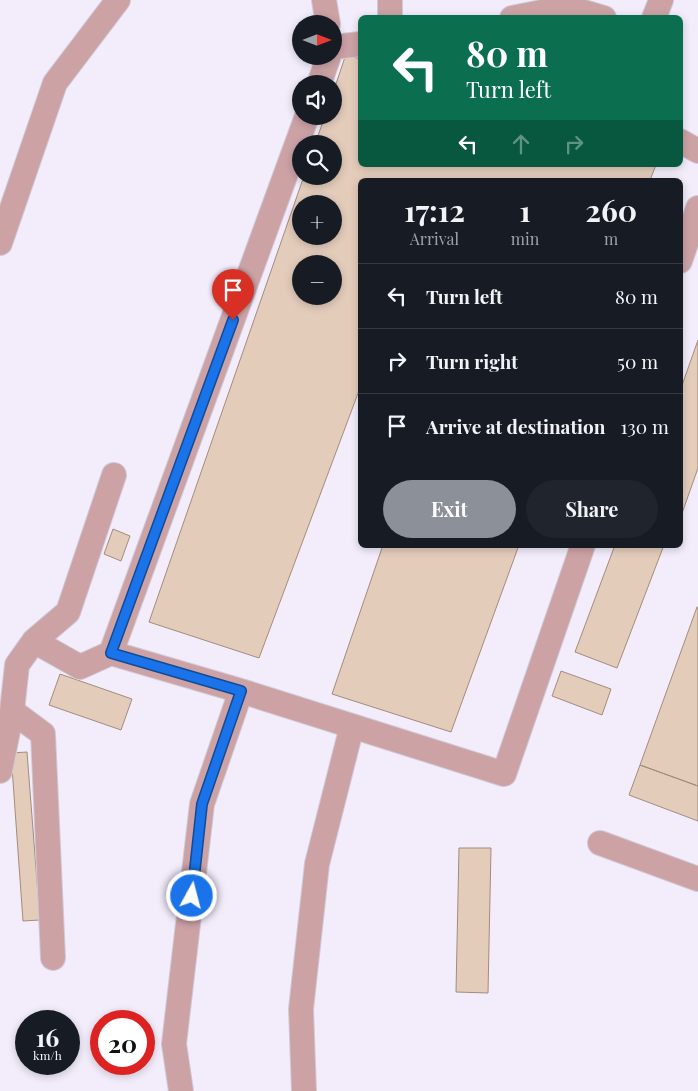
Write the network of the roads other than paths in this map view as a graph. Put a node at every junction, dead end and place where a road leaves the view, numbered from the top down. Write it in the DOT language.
graph roads {
  1 [pos="118,0"];
  2 [pos="324,0"];
  3 [pos="390,0"];
  4 [pos="661,0"];
  5 [pos="326,15"];
  6 [pos="390,15"];
  7 [pos="527,15"];
  8 [pos="594,15"];
  9 [pos="655,15"];
  10 [pos="358,44"];
  11 [pos="342,46"];
  12 [pos="304,125"];
  13 [pos="683,143"];
  14 [pos="698,151"];
  15 [pos="698,208"];
  16 [pos="0,243"];
  17 [pos="683,252"];
  18 [pos="114,475"];
  19 [pos="582,548"];
  20 [pos="34,642"];
  21 [pos="111,653"];
  22 [pos="241,691"];
  23 [pos="12,712"];
  24 [pos="352,726"];
  25 [pos="0,771"];
  26 [pos="600,843"];
  27 [pos="698,879"];
  28 [pos="53,958"];
  29 [pos="181,1091"];
  30 [pos="304,1091"];
  1 -- 16 [label="lane"];
  2 -- 5 [label="lane"];
  3 -- 6 [label="lane"];
  4 -- 9 [label="lane"];
  7 -- 8 [label="lane"];
  10 -- 11 [label="lane"];
  12 -- 21 [label="lane"];
  13 -- 14 [label="lane"];
  15 -- 17 [label="lane"];
  18 -- 20 [label="lane"];
  19 -- 24 [label="lane"];
  20 -- 21 [label="lane"];
  20 -- 23 [label="lane"];
  21 -- 22 [label="lane"];
  22 -- 24 [label="lane"];
  22 -- 29 [label="lane"];
  23 -- 25 [label="lane"];
  23 -- 28 [label="lane"];
  24 -- 30 [label="lane"];
  26 -- 27 [label="lane"];
}
